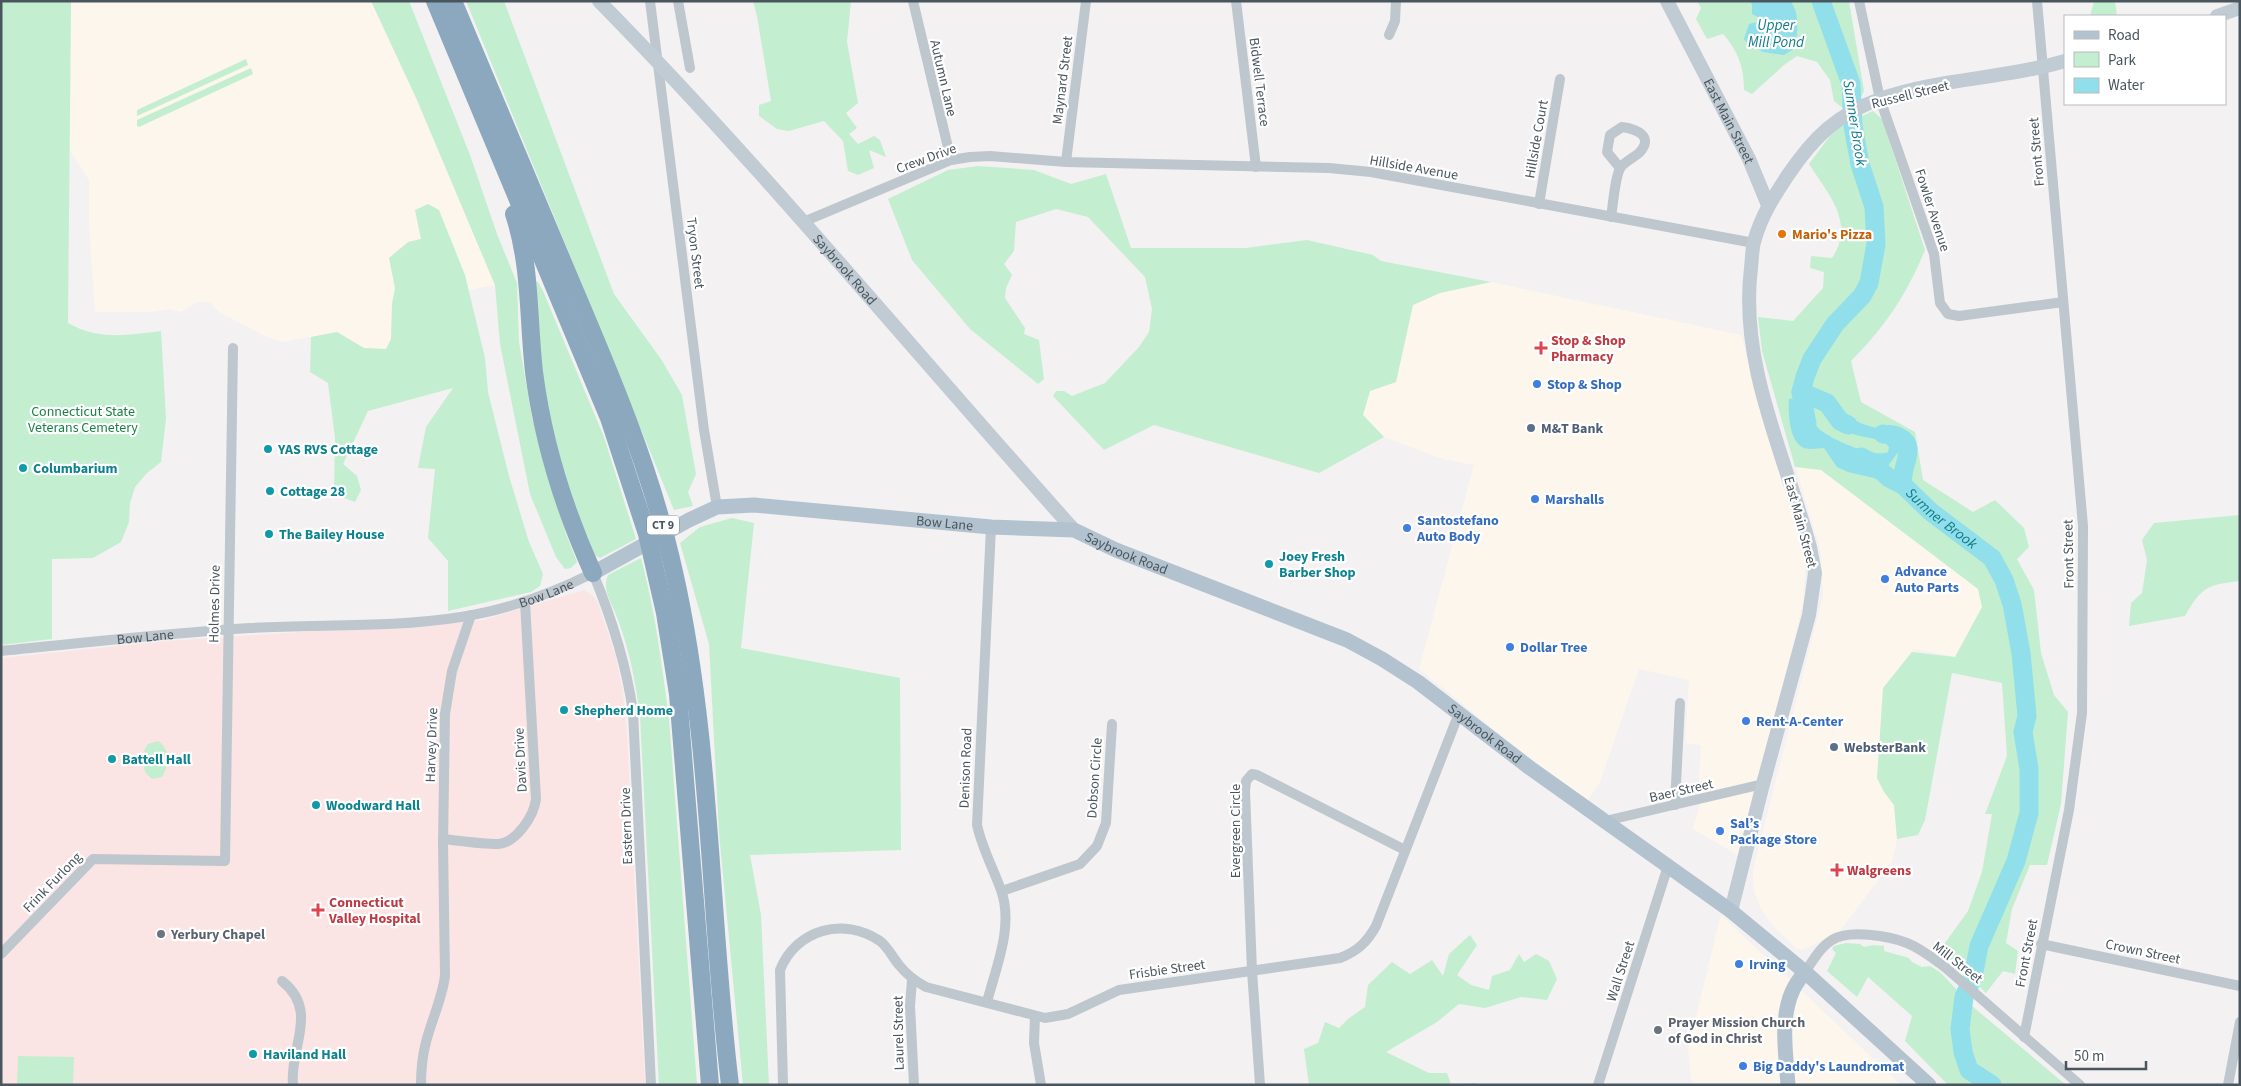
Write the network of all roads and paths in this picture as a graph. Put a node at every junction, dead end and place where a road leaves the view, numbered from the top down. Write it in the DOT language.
graph roads {
  1 [pos="435,1"];
  2 [pos="453,1"];
  3 [pos="599,1"];
  4 [pos="650,1"];
  5 [pos="678,1"];
  6 [pos="913,1"];
  7 [pos="1086,1"];
  8 [pos="1236,1"];
  9 [pos="1396,1"];
  10 [pos="1667,1"];
  11 [pos="1859,1"];
  12 [pos="2037,1"];
  13 [pos="2240,8"];
  14 [pos="2220,15"];
  15 [pos="1390,35"];
  16 [pos="657,60"];
  17 [pos="2064,61"];
  18 [pos="462,65"];
  19 [pos="690,68"];
  20 [pos="2043,68"];
  21 [pos="1560,78"];
  22 [pos="1880,99"];
  23 [pos="951,160"];
  24 [pos="1066,162"];
  25 [pos="1256,167"];
  26 [pos="1620,168"];
  27 [pos="1539,204"];
  28 [pos="1768,204"];
  29 [pos="1611,217"];
  30 [pos="803,222"];
  31 [pos="1754,243"];
  32 [pos="2064,302"];
  33 [pos="233,348"];
  34 [pos="718,507"];
  35 [pos="990,528"];
  36 [pos="1074,530"];
  37 [pos="593,572"];
  38 [pos="525,602"];
  39 [pos="471,615"];
  40 [pos="228,630"];
  41 [pos="1,651"];
  42 [pos="1680,703"];
  43 [pos="1460,713"];
  44 [pos="1112,724"];
  45 [pos="1763,784"];
  46 [pos="1675,805"];
  47 [pos="1604,821"];
  48 [pos="443,839"];
  49 [pos="1405,850"];
  50 [pos="225,861"];
  51 [pos="1668,866"];
  52 [pos="1002,891"];
  53 [pos="1731,911"];
  54 [pos="2041,944"];
  55 [pos="1,954"];
  56 [pos="1252,971"];
  57 [pos="1805,972"];
  58 [pos="282,980"];
  59 [pos="912,980"];
  60 [pos="2240,986"];
  61 [pos="987,1002"];
  62 [pos="1035,1016"];
  63 [pos="2240,1022"];
  64 [pos="2024,1037"];
  65 [pos="293,1085"];
  66 [pos="421,1085"];
  67 [pos="652,1085"];
  68 [pos="710,1085"];
  69 [pos="730,1085"];
  70 [pos="783,1085"];
  71 [pos="914,1085"];
  72 [pos="1041,1085"];
  73 [pos="1260,1085"];
  74 [pos="1598,1085"];
  75 [pos="1788,1085"];
  76 [pos="1929,1085"];
  77 [pos="2080,1085"];
  78 [pos="2228,1085"];
  1 -- 18 [label="highway, CT 9"];
  2 -- 69 [label="highway, CT 9"];
  3 -- 16 [label="main road, Saybrook Road"];
  4 -- 16 [label="street, Tryon Street"];
  5 -- 19 [label="street"];
  6 -- 23 [label="street, Autumn Lane"];
  7 -- 24 [label="street, Maynard Street"];
  8 -- 25 [label="street, Bidwell Terrace"];
  9 -- 15 [label="street"];
  10 -- 28 [label="main road, East Main Street"];
  11 -- 22 [label="street, Fowler Avenue"];
  12 -- 20 [label="street, Front Street"];
  13 -- 14 [label="main road"];
  16 -- 30 [label="main road, Saybrook Road"];
  16 -- 34 [label="street, Tryon Street"];
  17 -- 20 [label="main road, Russell Street"];
  18 -- 37 [label="highway"];
  18 -- 68 [label="highway, CT 9"];
  20 -- 22 [label="main road, Russell Street"];
  20 -- 32 [label="street, Front Street"];
  21 -- 27 [label="street, Hillside Court"];
  22 -- 28 [label="main road, Russell Street"];
  22 -- 32 [label="street, Fowler Avenue"];
  23 -- 24 [label="street, Crew Drive"];
  23 -- 30 [label="street, Crew Drive"];
  24 -- 25 [label="street, Hillside Avenue"];
  25 -- 27 [label="street, Hillside Avenue"];
  26 -- 29 [label="street"];
  27 -- 29 [label="street, Hillside Avenue"];
  28 -- 31 [label="main road, East Main Street"];
  29 -- 31 [label="street, Hillside Avenue"];
  30 -- 36 [label="main road, Saybrook Road"];
  31 -- 45 [label="main road, East Main Street"];
  32 -- 54 [label="street, Front Street"];
  33 -- 40 [label="street, Holmes Drive"];
  34 -- 35 [label="main road, Bow Lane"];
  34 -- 37 [label="main road, Bow Lane"];
  35 -- 36 [label="main road, Bow Lane"];
  35 -- 52 [label="street, Denison Road"];
  36 -- 43 [label="main road, Saybrook Road"];
  37 -- 38 [label="street, Bow Lane"];
  37 -- 67 [label="street, Eastern Drive"];
  38 -- 39 [label="street, Bow Lane"];
  38 -- 48 [label="street, Davis Drive"];
  39 -- 40 [label="street, Bow Lane"];
  39 -- 48 [label="street, Harvey Drive"];
  40 -- 41 [label="street, Bow Lane"];
  40 -- 50 [label="street, Holmes Drive"];
  42 -- 46 [label="street"];
  43 -- 47 [label="main road, Saybrook Road"];
  43 -- 49 [label="street, Frisbie Street"];
  44 -- 52 [label="street, Dobson Circle"];
  45 -- 46 [label="street, Baer Street"];
  45 -- 53 [label="main road, East Main Street"];
  46 -- 47 [label="street, Baer Street"];
  47 -- 51 [label="main road, Saybrook Road"];
  48 -- 66 [label="street, Harvey Drive"];
  49 -- 56 [label="street, Frisbie Street"];
  49 -- 56 [label="street, Evergreen Circle"];
  50 -- 55 [label="street, Frink Furlong"];
  51 -- 53 [label="main road, Saybrook Road"];
  51 -- 74 [label="street, Wall Street"];
  52 -- 61 [label="street, Denison Road"];
  53 -- 57 [label="main road"];
  54 -- 60 [label="street, Crown Street"];
  54 -- 64 [label="street, Front Street"];
  56 -- 62 [label="street, Frisbie Street"];
  56 -- 73 [label="street"];
  57 -- 64 [label="street, Mill Street"];
  57 -- 75 [label="main road"];
  57 -- 76 [label="main road"];
  58 -- 65 [label="street"];
  59 -- 61 [label="street, Frisbie Street"];
  59 -- 70 [label="street, Frisbie Street"];
  59 -- 71 [label="street, Laurel Street"];
  61 -- 62 [label="street, Frisbie Street"];
  62 -- 72 [label="street"];
  63 -- 78 [label="street"];
  64 -- 77 [label="street, Mill Street"];
}
